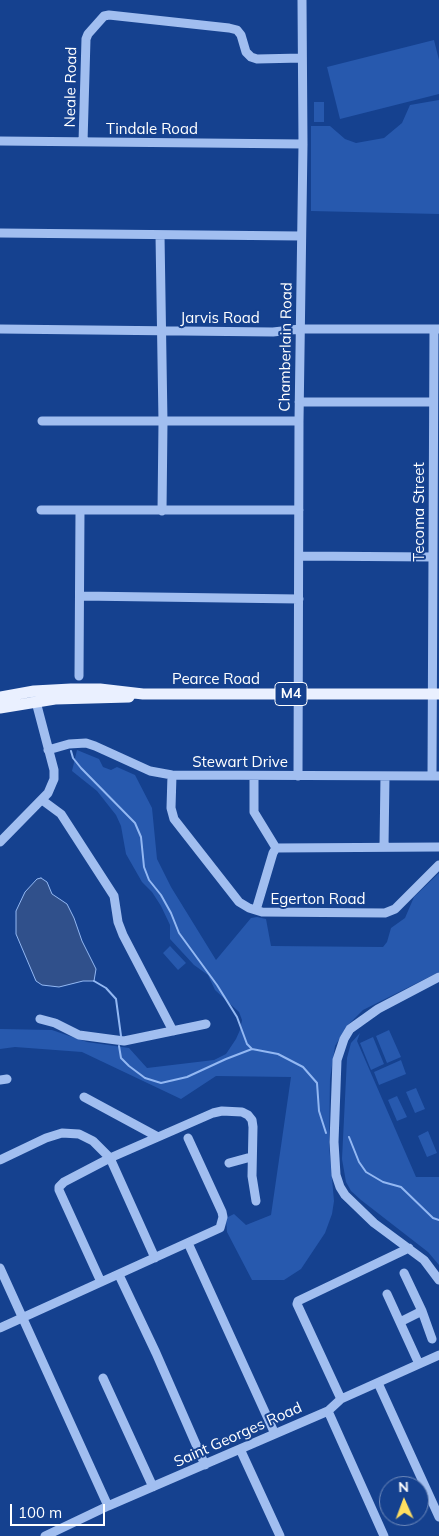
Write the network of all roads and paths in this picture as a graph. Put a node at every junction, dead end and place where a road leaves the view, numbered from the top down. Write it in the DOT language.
graph roads {
  1 [pos="302,0"];
  2 [pos="302,58"];
  3 [pos="0,141"];
  4 [pos="84,142"];
  5 [pos="303,144"];
  6 [pos="0,233"];
  7 [pos="160,235"];
  8 [pos="301,236"];
  9 [pos="0,329"];
  10 [pos="300,329"];
  11 [pos="436,330"];
  12 [pos="162,331"];
  13 [pos="299,402"];
  14 [pos="433,402"];
  15 [pos="299,421"];
  16 [pos="42,422"];
  17 [pos="163,422"];
  18 [pos="41,510"];
  19 [pos="299,510"];
  20 [pos="80,511"];
  21 [pos="162,511"];
  22 [pos="299,556"];
  23 [pos="433,557"];
  24 [pos="80,596"];
  25 [pos="299,599"];
  26 [pos="80,676"];
  27 [pos="299,694"];
  28 [pos="435,694"];
  29 [pos="35,696"];
  30 [pos="2,702"];
  31 [pos="48,750"];
  32 [pos="172,775"];
  33 [pos="254,776"];
  34 [pos="298,776"];
  35 [pos="385,776"];
  36 [pos="435,776"];
  37 [pos="43,799"];
  38 [pos="0,842"];
  39 [pos="384,847"];
  40 [pos="439,847"];
  41 [pos="276,848"];
  42 [pos="439,865"];
  43 [pos="256,910"];
  44 [pos="439,977"];
  45 [pos="40,1020"];
  46 [pos="206,1024"];
  47 [pos="174,1031"];
  48 [pos="84,1097"];
  49 [pos="158,1137"];
  50 [pos="188,1138"];
  51 [pos="110,1158"];
  52 [pos="251,1158"];
  53 [pos="0,1160"];
  54 [pos="229,1163"];
  55 [pos="256,1201"];
  56 [pos="188,1243"];
  57 [pos="409,1248"];
  58 [pos="154,1258"];
  59 [pos="0,1268"];
  60 [pos="404,1273"];
  61 [pos="119,1275"];
  62 [pos="439,1280"];
  63 [pos="101,1282"];
  64 [pos="388,1294"];
  65 [pos="422,1311"];
  66 [pos="23,1317"];
  67 [pos="400,1322"];
  68 [pos="0,1328"];
  69 [pos="432,1339"];
  70 [pos="439,1355"];
  71 [pos="419,1364"];
  72 [pos="102,1378"];
  73 [pos="378,1383"];
  74 [pos="341,1399"];
  75 [pos="328,1411"];
  76 [pos="275,1434"];
  77 [pos="240,1449"];
  78 [pos="205,1465"];
  79 [pos="152,1487"];
  80 [pos="108,1506"];
  81 [pos="439,1517"];
  82 [pos="45,1536"];
  83 [pos="280,1536"];
  84 [pos="384,1536"];
  1 -- 2 [label="street, Chamberlain Road"];
  2 -- 4 [label="street, Neale Road"];
  2 -- 5 [label="street, Chamberlain Road"];
  3 -- 4 [label="street, Tindale Road"];
  4 -- 5 [label="street, Tindale Road"];
  5 -- 8 [label="street, Chamberlain Road"];
  6 -- 7 [label="street"];
  7 -- 8 [label="street"];
  7 -- 12 [label="street"];
  8 -- 10 [label="street, Chamberlain Road"];
  9 -- 12 [label="street, Jarvis Road"];
  10 -- 11 [label="street, Jarvis Road"];
  10 -- 12 [label="street, Jarvis Road"];
  10 -- 13 [label="street, Chamberlain Road"];
  11 -- 14 [label="street, Tecoma Street"];
  12 -- 17 [label="street"];
  13 -- 14 [label="street"];
  13 -- 15 [label="street, Chamberlain Road"];
  14 -- 23 [label="street, Tecoma Street"];
  15 -- 17 [label="street"];
  15 -- 19 [label="street, Chamberlain Road"];
  16 -- 17 [label="street"];
  17 -- 21 [label="street"];
  18 -- 20 [label="street"];
  19 -- 21 [label="street"];
  19 -- 22 [label="street, Chamberlain Road"];
  20 -- 21 [label="street"];
  20 -- 24 [label="street"];
  22 -- 23 [label="street"];
  22 -- 25 [label="street, Chamberlain Road"];
  23 -- 28 [label="street, Tecoma Street"];
  24 -- 25 [label="street"];
  24 -- 26 [label="street"];
  25 -- 27 [label="street, Chamberlain Road"];
  27 -- 28 [label="main road, Pearce Road / M4"];
  27 -- 29 [label="main road, Pearce Road / M4"];
  27 -- 34 [label="street, Chamberlain Road"];
  28 -- 36 [label="street, Tecoma Street"];
  29 -- 30 [label="main road, Pearce Road / M4"];
  29 -- 31 [label="street"];
  31 -- 32 [label="street, Stewart Drive"];
  31 -- 37 [label="street"];
  32 -- 33 [label="street, Stewart Drive"];
  32 -- 43 [label="street, Egerton Road"];
  33 -- 34 [label="street, Stewart Drive"];
  33 -- 41 [label="street"];
  34 -- 35 [label="street, Stewart Drive"];
  35 -- 36 [label="street, Stewart Drive"];
  35 -- 39 [label="street"];
  37 -- 38 [label="street"];
  37 -- 47 [label="street"];
  39 -- 40 [label="street"];
  39 -- 41 [label="street"];
  41 -- 43 [label="street"];
  42 -- 43 [label="street, Egerton Road"];
  44 -- 57 [label="street"];
  45 -- 47 [label="street"];
  46 -- 47 [label="street"];
  48 -- 49 [label="street"];
  49 -- 51 [label="street"];
  49 -- 52 [label="street"];
  50 -- 56 [label="street"];
  51 -- 53 [label="street"];
  51 -- 58 [label="street"];
  51 -- 63 [label="street"];
  52 -- 54 [label="street"];
  52 -- 55 [label="street"];
  56 -- 58 [label="street"];
  56 -- 76 [label="street"];
  57 -- 62 [label="street"];
  57 -- 74 [label="street"];
  58 -- 61 [label="street"];
  59 -- 66 [label="street"];
  60 -- 65 [label="street"];
  61 -- 63 [label="street"];
  61 -- 78 [label="street"];
  63 -- 66 [label="street"];
  64 -- 67 [label="street"];
  65 -- 67 [label="street"];
  65 -- 69 [label="street"];
  66 -- 68 [label="street"];
  66 -- 80 [label="street"];
  67 -- 71 [label="street"];
  70 -- 71 [label="street, Saint Georges Road"];
  71 -- 73 [label="street, Saint Georges Road"];
  72 -- 79 [label="street"];
  73 -- 74 [label="street, Saint Georges Road"];
  73 -- 81 [label="street"];
  74 -- 75 [label="street, Saint Georges Road"];
  75 -- 76 [label="street, Saint Georges Road"];
  75 -- 84 [label="street"];
  76 -- 77 [label="street, Saint Georges Road"];
  77 -- 78 [label="street, Saint Georges Road"];
  77 -- 83 [label="street"];
  78 -- 79 [label="street, Saint Georges Road"];
  79 -- 80 [label="street, Saint Georges Road"];
  80 -- 82 [label="street, Saint Georges Road"];
}
